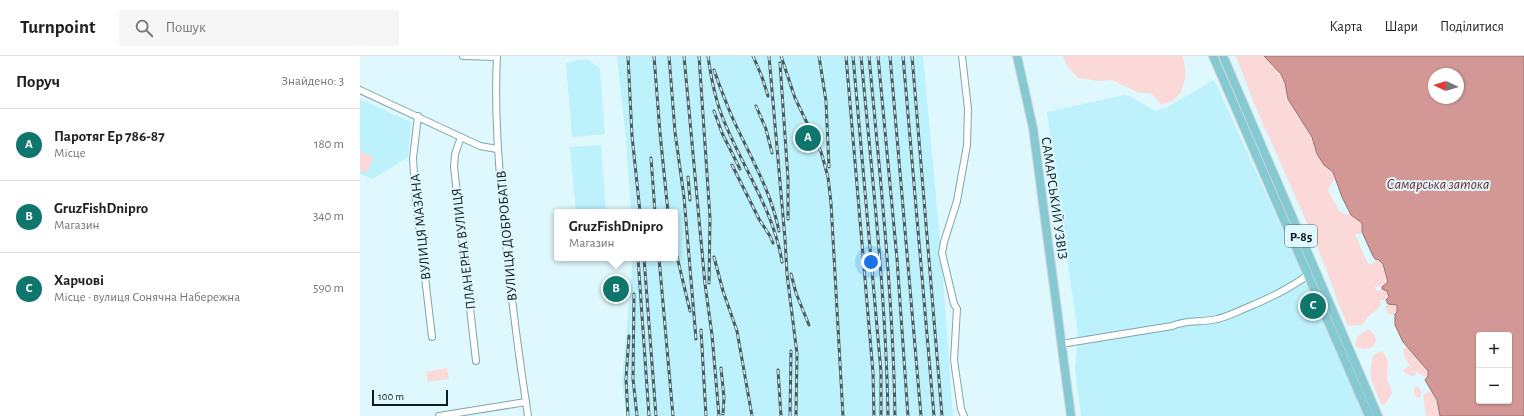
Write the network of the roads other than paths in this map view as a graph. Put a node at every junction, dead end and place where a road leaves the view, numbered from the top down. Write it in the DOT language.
graph roads {
  1 [pos="463,56"];
  2 [pos="962,56"];
  3 [pos="1017,56"];
  4 [pos="1214,56"];
  5 [pos="1223,56"];
  6 [pos="497,57"];
  7 [pos="360,90"];
  8 [pos="418,116"];
  9 [pos="461,137"];
  10 [pos="497,149"];
  11 [pos="1308,276"];
  12 [pos="432,337"];
  13 [pos="1061,344"];
  14 [pos="476,361"];
  15 [pos="526,402"];
  16 [pos="439,416"];
  17 [pos="528,416"];
  18 [pos="964,416"];
  19 [pos="1071,416"];
  20 [pos="1369,416"];
  21 [pos="1378,416"];
  1 -- 6 [label="street"];
  2 -- 18 [label="street"];
  3 -- 13 [label="main road, САМАРСЬКИЙ УЗВІЗ"];
  4 -- 11 [label="main road, Р-85"];
  5 -- 21 [label="main road, Р-85"];
  6 -- 10 [label="street, ВУЛИЦЯ ДОБРОБАТІВ"];
  7 -- 8 [label="street"];
  8 -- 9 [label="street"];
  8 -- 12 [label="street, ВУЛИЦЯ МАЗАНА"];
  9 -- 10 [label="street"];
  9 -- 14 [label="street, ПЛАНЕРНА ВУЛИЦЯ"];
  10 -- 15 [label="street, ВУЛИЦЯ ДОБРОБАТІВ"];
  11 -- 13 [label="street"];
  11 -- 20 [label="main road, Р-85"];
  13 -- 19 [label="main road, САМАРСЬКИЙ УЗВІЗ"];
  15 -- 16 [label="street"];
  15 -- 17 [label="street, ВУЛИЦЯ ДОБРОБАТІВ"];
}
